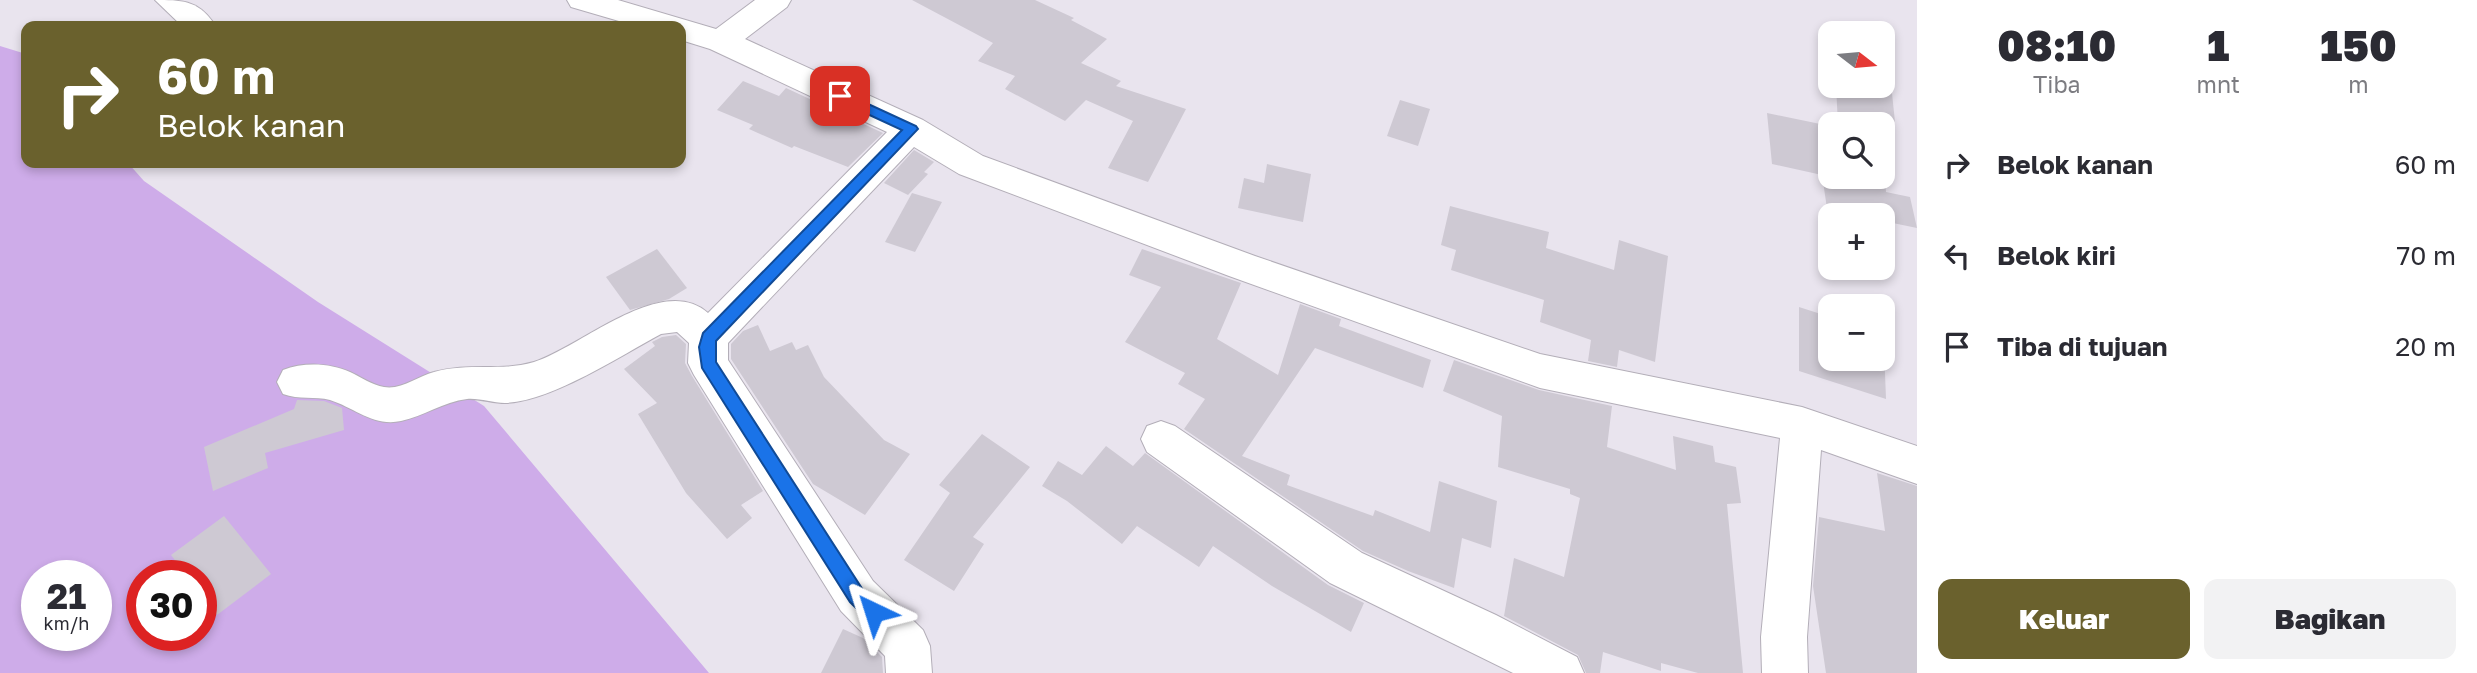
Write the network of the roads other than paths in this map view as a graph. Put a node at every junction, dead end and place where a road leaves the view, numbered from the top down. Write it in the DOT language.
graph roads {
  1 [pos="170,0"];
  2 [pos="582,0"];
  3 [pos="776,0"];
  4 [pos="196,21"];
  5 [pos="655,21"];
  6 [pos="686,30"];
  7 [pos="721,41"];
  8 [pos="911,129"];
  9 [pos="709,337"];
  10 [pos="296,382"];
  11 [pos="1802,425"];
  12 [pos="1161,439"];
  13 [pos="1917,465"];
  14 [pos="909,673"];
  15 [pos="1561,673"];
  16 [pos="1785,673"];
  1 -- 4 [label="street"];
  2 -- 5 [label="street"];
  3 -- 7 [label="street"];
  6 -- 7 [label="street"];
  7 -- 8 [label="street"];
  8 -- 9 [label="street"];
  8 -- 11 [label="street"];
  9 -- 10 [label="street"];
  9 -- 14 [label="street"];
  11 -- 13 [label="street"];
  11 -- 16 [label="street"];
  12 -- 15 [label="street"];
}
